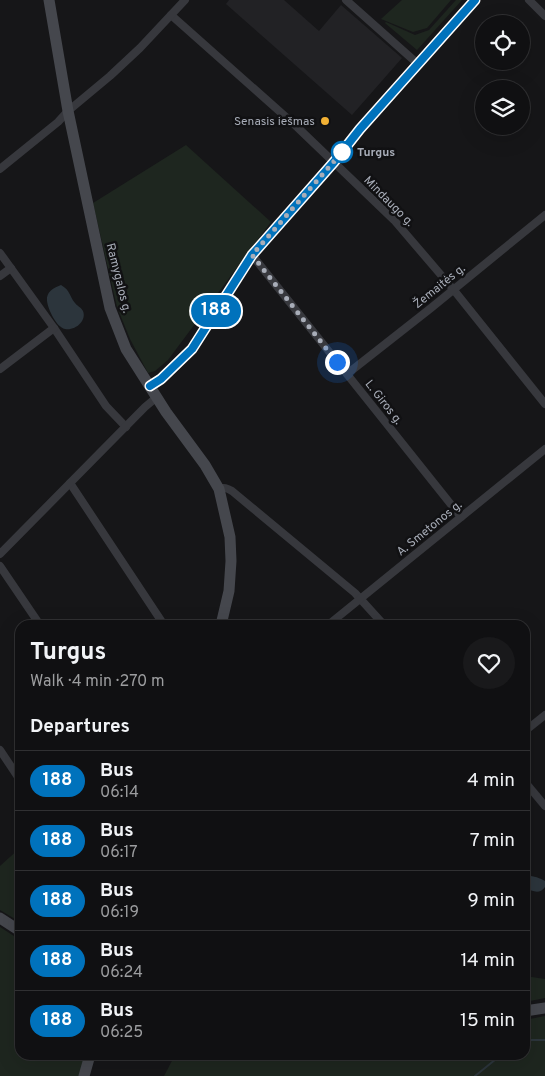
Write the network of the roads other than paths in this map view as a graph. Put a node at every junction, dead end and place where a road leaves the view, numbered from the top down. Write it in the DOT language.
graph roads {
  1 [pos="49,0"];
  2 [pos="184,0"];
  3 [pos="346,0"];
  4 [pos="475,0"];
  5 [pos="529,0"];
  6 [pos="172,15"];
  7 [pos="545,16"];
  8 [pos="418,64"];
  9 [pos="68,111"];
  10 [pos="334,162"];
  11 [pos="0,169"];
  12 [pos="545,215"];
  13 [pos="0,253"];
  14 [pos="252,255"];
  15 [pos="11,268"];
  16 [pos="0,276"];
  17 [pos="453,289"];
  18 [pos="54,328"];
  19 [pos="0,369"];
  20 [pos="347,374"];
  21 [pos="150,386"];
  22 [pos="157,397"];
  23 [pos="545,404"];
  24 [pos="126,427"];
  25 [pos="545,449"];
  26 [pos="70,483"];
  27 [pos="219,489"];
  28 [pos="461,517"];
  29 [pos="0,554"];
  30 [pos="0,566"];
  31 [pos="360,600"];
  32 [pos="37,620"];
  33 [pos="161,620"];
  34 [pos="222,620"];
  35 [pos="334,620"];
  36 [pos="379,620"];
  37 [pos="545,715"];
  38 [pos="530,727"];
  39 [pos="0,750"];
  40 [pos="15,772"];
  41 [pos="530,788"];
  42 [pos="545,806"];
  43 [pos="0,918"];
  44 [pos="15,928"];
  45 [pos="545,1008"];
  46 [pos="530,1010"];
  47 [pos="89,1060"];
  48 [pos="84,1076"];
  1 -- 9 [label="main road, Ramygalos g."];
  2 -- 6 [label="street"];
  3 -- 8 [label="street"];
  4 -- 8 [label="street"];
  5 -- 7 [label="street"];
  6 -- 9 [label="street"];
  6 -- 10 [label="street, Mindaugo g."];
  8 -- 10 [label="street"];
  9 -- 11 [label="street"];
  9 -- 21 [label="main road, Ramygalos g."];
  10 -- 14 [label="street"];
  10 -- 17 [label="street, Mindaugo g."];
  12 -- 17 [label="street, Žemaitės g."];
  13 -- 15 [label="street"];
  14 -- 20 [label="street, L. Giros g."];
  14 -- 21 [label="street"];
  15 -- 16 [label="street"];
  15 -- 18 [label="street"];
  17 -- 20 [label="street, Žemaitės g."];
  17 -- 23 [label="street, Mindaugo g."];
  18 -- 19 [label="street"];
  18 -- 24 [label="street"];
  20 -- 28 [label="street, L. Giros g."];
  21 -- 22 [label="main road, Ramygalos g."];
  22 -- 24 [label="street"];
  22 -- 27 [label="main road, Ramygalos g."];
  24 -- 26 [label="street"];
  25 -- 28 [label="street, A. Smetonos g."];
  26 -- 29 [label="street"];
  26 -- 33 [label="street"];
  27 -- 31 [label="street"];
  27 -- 34 [label="main road, Ramygalos g."];
  28 -- 31 [label="street, A. Smetonos g."];
  30 -- 32 [label="street"];
  31 -- 35 [label="street, A. Smetonos g."];
  31 -- 36 [label="street"];
  37 -- 38 [label="street"];
  39 -- 40 [label="street"];
  41 -- 42 [label="street"];
  43 -- 44 [label="main road"];
  45 -- 46 [label="main road"];
  47 -- 48 [label="main road"];
}
